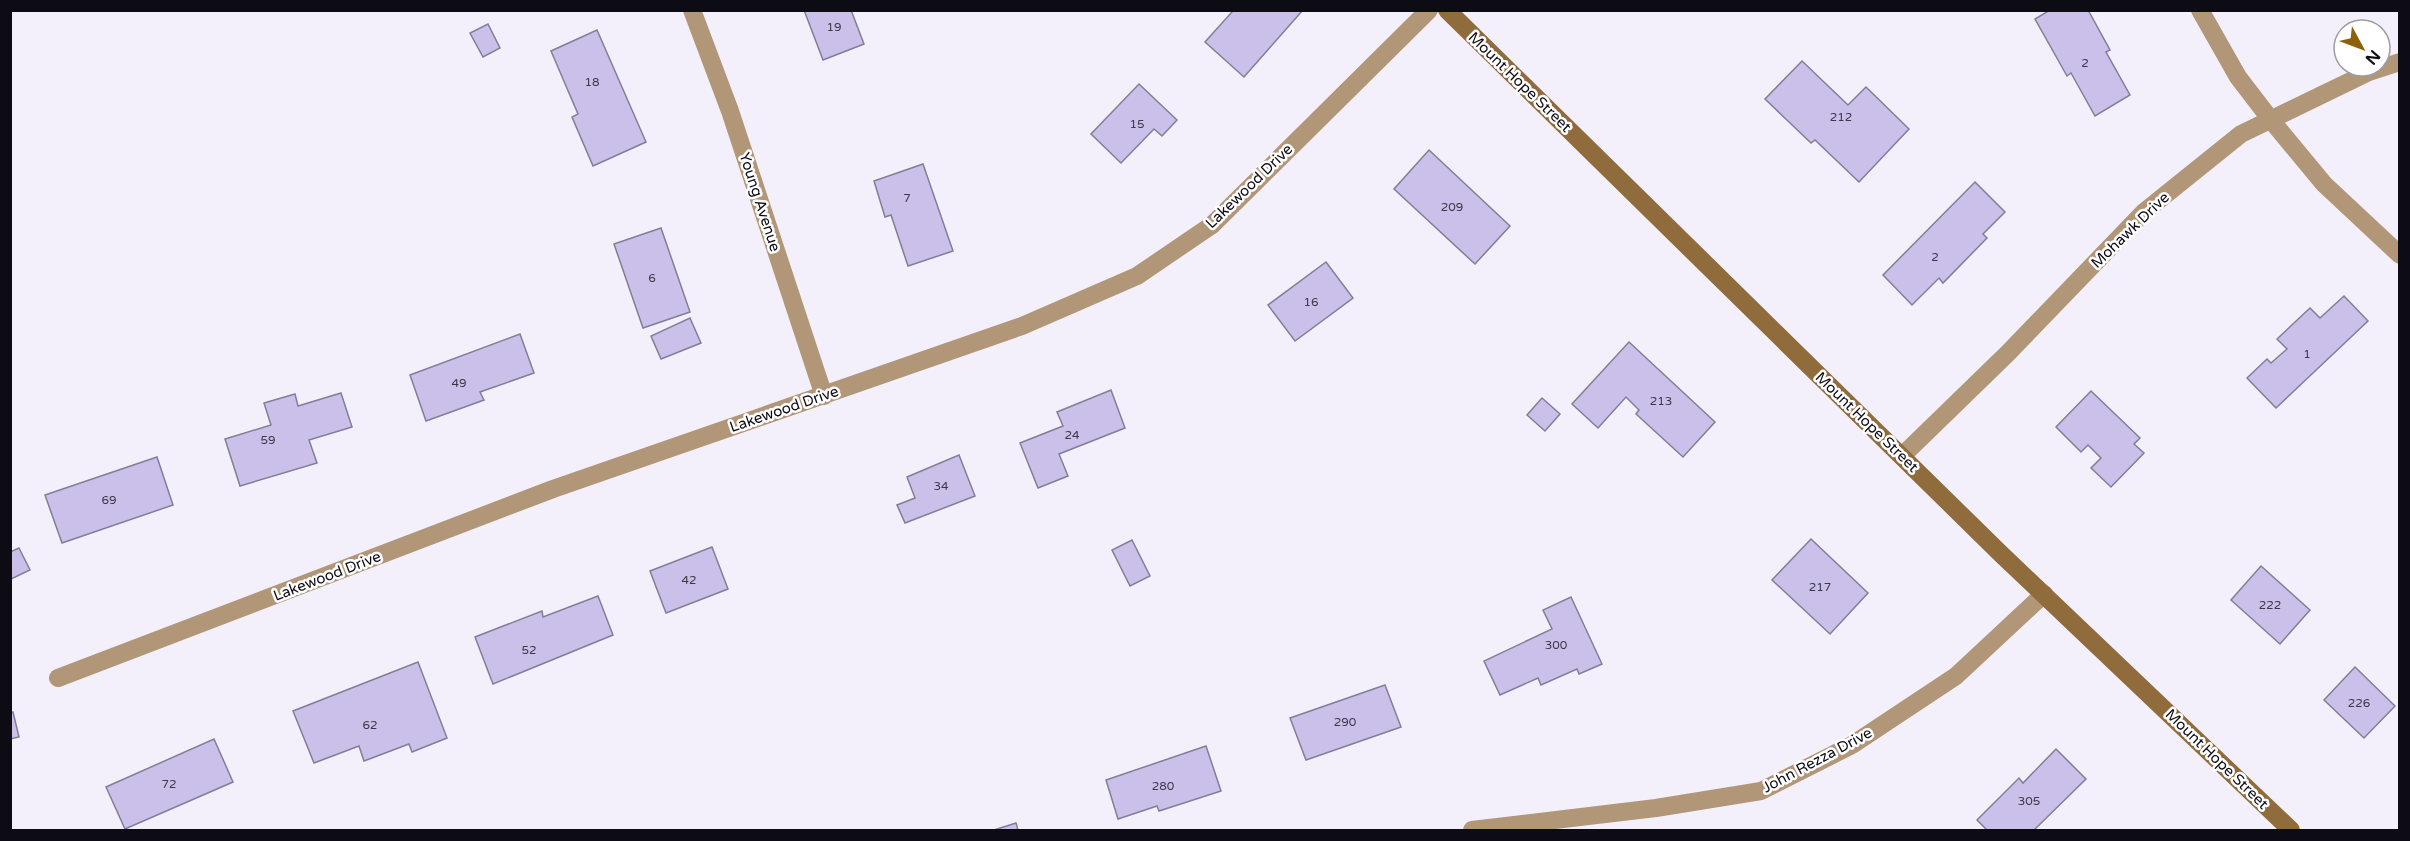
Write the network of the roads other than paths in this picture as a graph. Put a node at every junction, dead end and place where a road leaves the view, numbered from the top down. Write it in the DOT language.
graph roads {
  1 [pos="692,10"];
  2 [pos="1429,10"];
  3 [pos="1447,10"];
  4 [pos="2200,10"];
  5 [pos="2400,62"];
  6 [pos="2271,120"];
  7 [pos="2400,255"];
  8 [pos="824,396"];
  9 [pos="1902,456"];
  10 [pos="2043,594"];
  11 [pos="58,678"];
  12 [pos="1472,831"];
  13 [pos="2290,831"];
  1 -- 8 [label="street, Young Avenue"];
  2 -- 8 [label="street, Lakewood Drive"];
  3 -- 9 [label="street, Mount Hope Street"];
  4 -- 6 [label="street"];
  5 -- 6 [label="street, Mohawk Drive"];
  6 -- 7 [label="street"];
  6 -- 9 [label="street, Mohawk Drive"];
  8 -- 11 [label="street, Lakewood Drive"];
  9 -- 10 [label="street, Mount Hope Street"];
  10 -- 12 [label="street, John Rezza Drive"];
  10 -- 13 [label="street, Mount Hope Street"];
}
